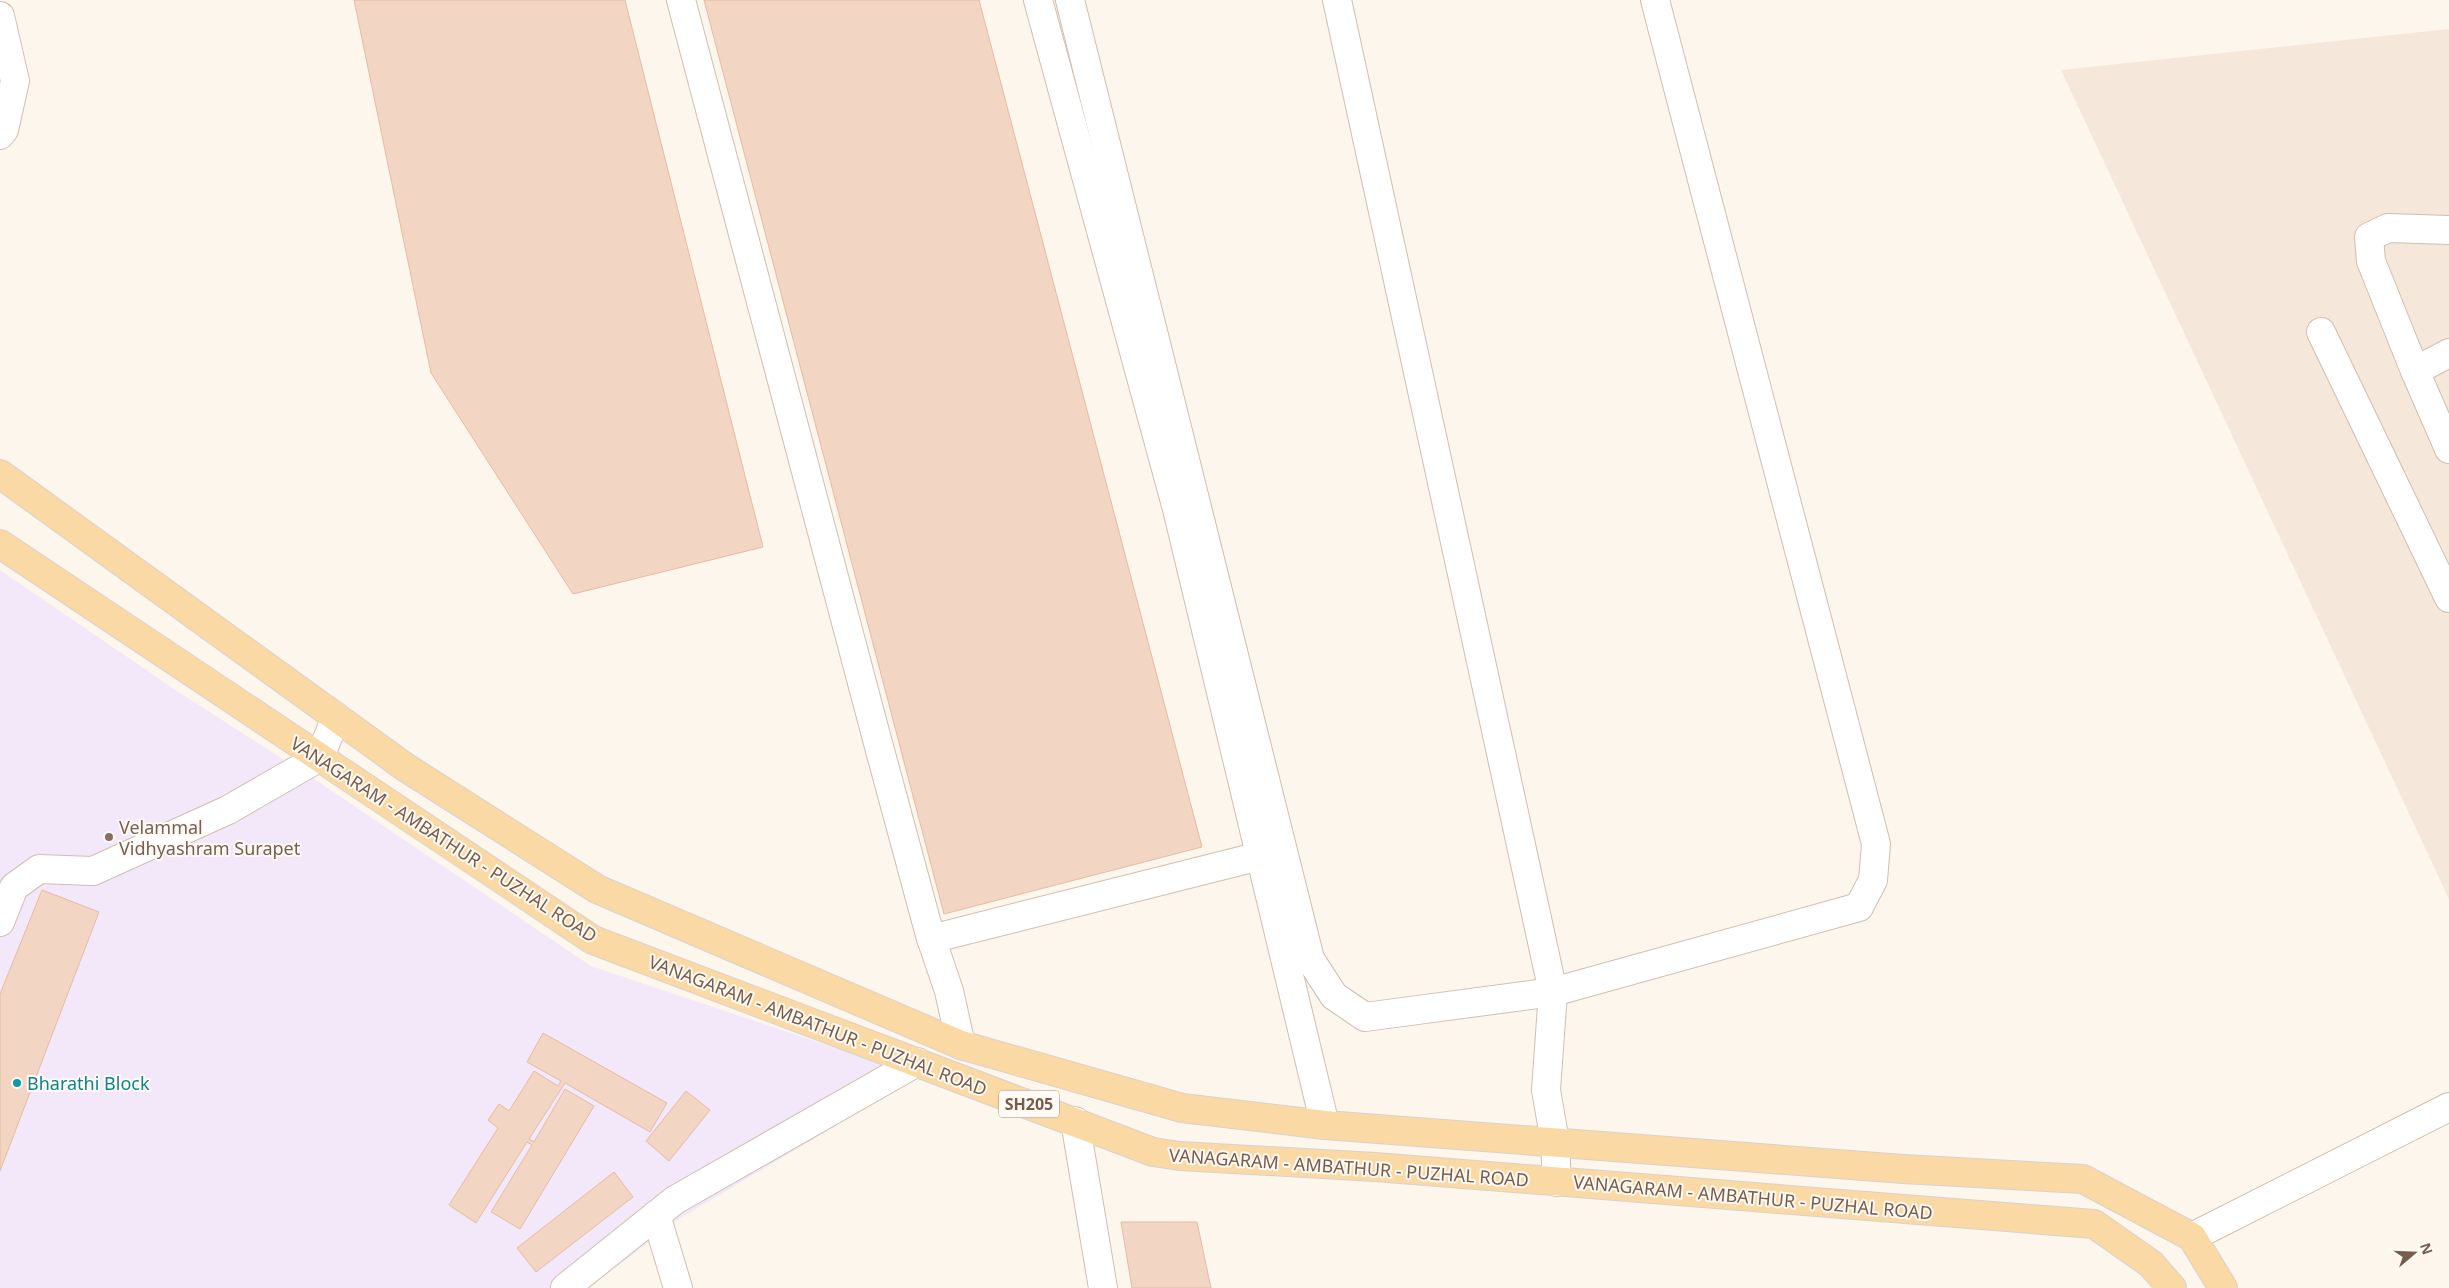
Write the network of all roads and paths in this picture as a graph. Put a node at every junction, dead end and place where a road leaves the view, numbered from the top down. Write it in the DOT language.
graph roads {
  1 [pos="681,0"];
  2 [pos="1038,0"];
  3 [pos="1070,0"];
  4 [pos="1337,0"];
  5 [pos="1655,0"];
  6 [pos="0,16"];
  7 [pos="0,135"];
  8 [pos="2449,230"];
  9 [pos="2321,332"];
  10 [pos="2449,353"];
  11 [pos="2415,371"];
  12 [pos="2449,449"];
  13 [pos="0,474"];
  14 [pos="0,544"];
  15 [pos="2449,598"];
  16 [pos="336,717"];
  17 [pos="320,757"];
  18 [pos="1260,856"];
  19 [pos="7,883"];
  20 [pos="0,922"];
  21 [pos="931,939"];
  22 [pos="1553,992"];
  23 [pos="961,1045"];
  24 [pos="917,1062"];
  25 [pos="2449,1107"];
  26 [pos="1075,1121"];
  27 [pos="1325,1125"];
  28 [pos="1555,1142"];
  29 [pos="1557,1182"];
  30 [pos="656,1215"];
  31 [pos="2192,1237"];
  32 [pos="565,1288"];
  33 [pos="678,1288"];
  34 [pos="1103,1288"];
  35 [pos="2172,1288"];
  36 [pos="2223,1288"];
  1 -- 21 [label="street"];
  2 -- 18 [label="street"];
  3 -- 22 [label="street"];
  4 -- 22 [label="street"];
  5 -- 22 [label="street"];
  6 -- 7 [label="street"];
  8 -- 11 [label="street"];
  9 -- 15 [label="street"];
  10 -- 11 [label="street"];
  11 -- 12 [label="street"];
  13 -- 16 [label="main road"];
  14 -- 17 [label="main road, VANAGARAM - AMBATHUR - PUZHAL ROAD / SH205"];
  16 -- 17 [label="street"];
  16 -- 23 [label="main road"];
  17 -- 19 [label="street"];
  17 -- 24 [label="main road, VANAGARAM - AMBATHUR - PUZHAL ROAD / SH205"];
  18 -- 21 [label="street"];
  18 -- 27 [label="street"];
  19 -- 20 [label="street"];
  21 -- 23 [label="street"];
  22 -- 28 [label="street"];
  23 -- 27 [label="main road"];
  24 -- 26 [label="main road, VANAGARAM - AMBATHUR - PUZHAL ROAD / SH205"];
  24 -- 30 [label="street"];
  25 -- 31 [label="street"];
  26 -- 29 [label="main road, VANAGARAM - AMBATHUR - PUZHAL ROAD / SH205"];
  26 -- 34 [label="street"];
  27 -- 28 [label="main road"];
  28 -- 29 [label="street"];
  28 -- 31 [label="main road"];
  29 -- 35 [label="main road, VANAGARAM - AMBATHUR - PUZHAL ROAD / SH205"];
  30 -- 32 [label="street"];
  30 -- 33 [label="street"];
  31 -- 36 [label="main road"];
}
